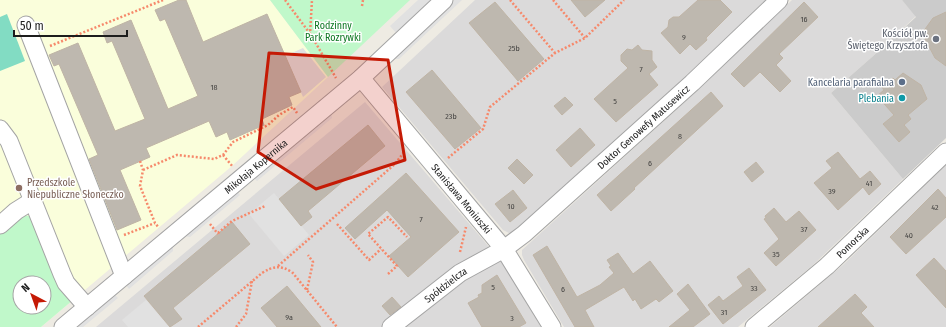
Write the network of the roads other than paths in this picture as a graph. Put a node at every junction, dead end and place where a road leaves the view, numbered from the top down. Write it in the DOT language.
graph roads {
  1 [pos="444,0"];
  2 [pos="779,0"];
  3 [pos="26,25"];
  4 [pos="361,78"];
  5 [pos="0,129"];
  6 [pos="946,152"];
  7 [pos="32,201"];
  8 [pos="0,225"];
  9 [pos="504,249"];
  10 [pos="124,276"];
  11 [pos="87,307"];
  12 [pos="63,327"];
  13 [pos="391,327"];
  14 [pos="552,327"];
  15 [pos="754,327"];
  1 -- 4 [label="street, Mikołaja Kopernika"];
  2 -- 9 [label="street, Doktor Genowefy Matusewicz"];
  3 -- 10 [label="street"];
  4 -- 9 [label="street, Stanisława Moniuszki"];
  4 -- 10 [label="street, Mikołaja Kopernika"];
  5 -- 7 [label="street"];
  6 -- 15 [label="street, Pomorska"];
  7 -- 8 [label="street"];
  7 -- 11 [label="street"];
  9 -- 13 [label="street, Spółdzielcza"];
  9 -- 14 [label="street, Stanisława Moniuszki"];
  10 -- 11 [label="street, Mikołaja Kopernika"];
  11 -- 12 [label="street, Mikołaja Kopernika"];
}
